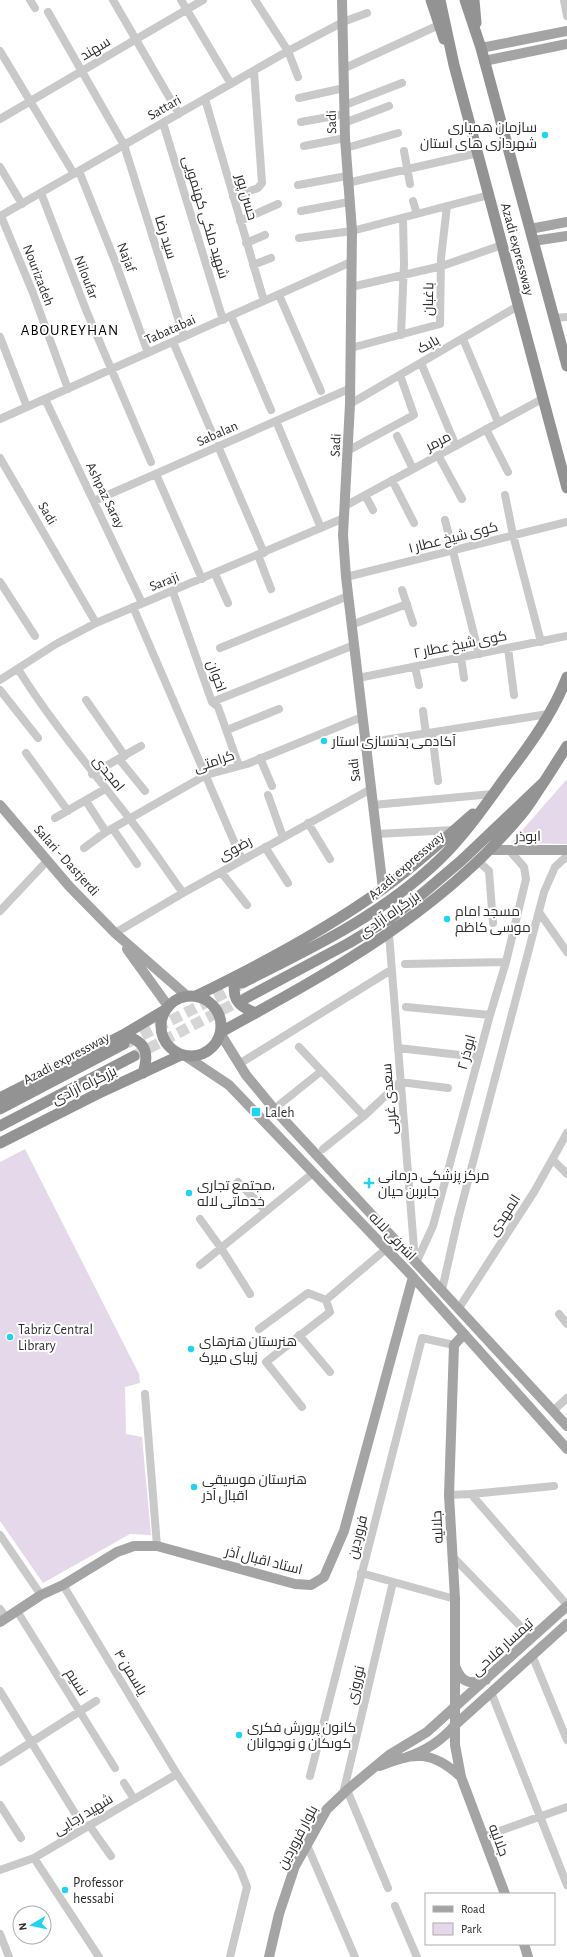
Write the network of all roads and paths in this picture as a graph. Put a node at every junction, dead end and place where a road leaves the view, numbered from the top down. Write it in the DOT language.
graph roads {
  1 [pos="30,0"];
  2 [pos="113,0"];
  3 [pos="181,0"];
  4 [pos="202,0"];
  5 [pos="254,0"];
  6 [pos="342,0"];
  7 [pos="431,0"];
  8 [pos="440,0"];
  9 [pos="564,0"];
  10 [pos="469,3"];
  11 [pos="35,8"];
  12 [pos="187,9"];
  13 [pos="48,12"];
  14 [pos="367,14"];
  15 [pos="567,16"];
  16 [pos="442,21"];
  17 [pos="342,22"];
  18 [pos="567,31"];
  19 [pos="135,40"];
  20 [pos="504,43"];
  21 [pos="567,44"];
  22 [pos="481,48"];
  23 [pos="0,51"];
  24 [pos="288,51"];
  25 [pos="507,56"];
  26 [pos="484,61"];
  27 [pos="344,68"];
  28 [pos="83,70"];
  29 [pos="254,71"];
  30 [pos="298,77"];
  31 [pos="402,83"];
  32 [pos="231,84"];
  33 [pos="344,88"];
  34 [pos="299,98"];
  35 [pos="205,99"];
  36 [pos="31,101"];
  37 [pos="389,106"];
  38 [pos="179,114"];
  39 [pos="345,114"];
  40 [pos="0,119"];
  41 [pos="301,122"];
  42 [pos="164,123"];
  43 [pos="398,133"];
  44 [pos="345,143"];
  45 [pos="124,145"];
  46 [pos="304,146"];
  47 [pos="404,151"];
  48 [pos="478,153"];
  49 [pos="0,167"];
  50 [pos="407,170"];
  51 [pos="76,173"];
  52 [pos="347,179"];
  53 [pos="410,184"];
  54 [pos="298,185"];
  55 [pos="41,193"];
  56 [pos="489,195"];
  57 [pos="233,197"];
  58 [pos="413,201"];
  59 [pos="349,202"];
  60 [pos="22,204"];
  61 [pos="278,204"];
  62 [pos="447,206"];
  63 [pos="301,211"];
  64 [pos="417,214"];
  65 [pos="0,216"];
  66 [pos="403,218"];
  67 [pos="240,221"];
  68 [pos="567,222"];
  69 [pos="548,226"];
  70 [pos="530,229"];
  71 [pos="352,231"];
  72 [pos="265,235"];
  73 [pos="567,236"];
  74 [pos="299,238"];
  75 [pos="552,238"];
  76 [pos="533,241"];
  77 [pos="246,243"];
  78 [pos="502,245"];
  79 [pos="271,258"];
  80 [pos="351,262"];
  81 [pos="253,265"];
  82 [pos="442,266"];
  83 [pos="404,276"];
  84 [pos="351,287"];
  85 [pos="279,294"];
  86 [pos="264,301"];
  87 [pos="518,306"];
  88 [pos="231,316"];
  89 [pos="567,317"];
  90 [pos="554,318"];
  91 [pos="223,320"];
  92 [pos="401,334"];
  93 [pos="0,337"];
  94 [pos="184,337"];
  95 [pos="463,339"];
  96 [pos="172,342"];
  97 [pos="352,348"];
  98 [pos="148,353"];
  99 [pos="566,359"];
  100 [pos="421,363"];
  101 [pos="111,370"];
  102 [pos="400,375"];
  103 [pos="350,388"];
  104 [pos="68,389"];
  105 [pos="322,391"];
  106 [pos="45,399"];
  107 [pos="542,399"];
  108 [pos="350,404"];
  109 [pos="27,407"];
  110 [pos="271,410"];
  111 [pos="0,419"];
  112 [pos="276,421"];
  113 [pos="498,422"];
  114 [pos="486,429"];
  115 [pos="213,435"];
  116 [pos="397,436"];
  117 [pos="218,446"];
  118 [pos="456,446"];
  119 [pos="349,450"];
  120 [pos="438,455"];
  121 [pos="0,458"];
  122 [pos="151,462"];
  123 [pos="3,468"];
  124 [pos="413,469"];
  125 [pos="508,472"];
  126 [pos="156,474"];
  127 [pos="392,480"];
  128 [pos="567,488"];
  129 [pos="365,495"];
  130 [pos="506,495"];
  131 [pos="462,499"];
  132 [pos="94,501"];
  133 [pos="345,506"];
  134 [pos="373,510"];
  135 [pos="344,518"];
  136 [pos="445,520"];
  137 [pos="567,522"];
  138 [pos="414,523"];
  139 [pos="321,528"];
  140 [pos="514,535"];
  141 [pos="451,550"];
  142 [pos="261,554"];
  143 [pos="215,574"];
  144 [pos="346,577"];
  145 [pos="202,579"];
  146 [pos="1,586"];
  147 [pos="271,588"];
  148 [pos="402,590"];
  149 [pos="173,592"];
  150 [pos="348,596"];
  151 [pos="142,603"];
  152 [pos="228,603"];
  153 [pos="407,604"];
  154 [pos="133,607"];
  155 [pos="96,623"];
  156 [pos="413,623"];
  157 [pos="351,625"];
  158 [pos="35,636"];
  159 [pos="567,636"];
  160 [pos="541,642"];
  161 [pos="354,645"];
  162 [pos="220,648"];
  163 [pos="508,648"];
  164 [pos="479,654"];
  165 [pos="461,657"];
  166 [pos="415,667"];
  167 [pos="18,669"];
  168 [pos="567,677"];
  169 [pos="358,678"];
  170 [pos="464,678"];
  171 [pos="0,680"];
  172 [pos="419,685"];
  173 [pos="0,690"];
  174 [pos="514,695"];
  175 [pos="86,700"];
  176 [pos="212,702"];
  177 [pos="279,709"];
  178 [pos="423,711"];
  179 [pos="548,714"];
  180 [pos="362,717"];
  181 [pos="227,730"];
  182 [pos="429,733"];
  183 [pos="38,738"];
  184 [pos="365,743"];
  185 [pos="141,746"];
  186 [pos="567,746"];
  187 [pos="26,753"];
  188 [pos="122,757"];
  189 [pos="260,758"];
  190 [pos="239,766"];
  191 [pos="92,774"];
  192 [pos="206,775"];
  193 [pos="438,781"];
  194 [pos="544,782"];
  195 [pos="272,786"];
  196 [pos="105,789"];
  197 [pos="371,789"];
  198 [pos="145,791"];
  199 [pos="268,795"];
  200 [pos="491,797"];
  201 [pos="86,801"];
  202 [pos="0,805"];
  203 [pos="373,805"];
  204 [pos="68,811"];
  205 [pos="55,818"];
  206 [pos="130,819"];
  207 [pos="308,823"];
  208 [pos="109,830"];
  209 [pos="454,830"];
  210 [pos="376,834"];
  211 [pos="283,837"];
  212 [pos="264,847"];
  213 [pos="84,848"];
  214 [pos="489,850"];
  215 [pos="509,850"];
  216 [pos="566,858"];
  217 [pos="330,859"];
  218 [pos="242,860"];
  219 [pos="47,861"];
  220 [pos="478,861"];
  221 [pos="137,864"];
  222 [pos="221,872"];
  223 [pos="288,883"];
  224 [pos="383,889"];
  225 [pos="183,892"];
  226 [pos="247,905"];
  227 [pos="0,911"];
  228 [pos="539,912"];
  229 [pos="493,923"];
  230 [pos="115,933"];
  231 [pos="388,934"];
  232 [pos="567,952"];
  233 [pos="506,962"];
  234 [pos="405,964"];
  235 [pos="391,970"];
  236 [pos="240,980"];
  237 [pos="192,996"];
  238 [pos="246,998"];
  239 [pos="406,1007"];
  240 [pos="166,1008"];
  241 [pos="256,1013"];
  242 [pos="490,1015"];
  243 [pos="220,1033"];
  244 [pos="124,1040"];
  245 [pos="299,1047"];
  246 [pos="398,1048"];
  247 [pos="134,1056"];
  248 [pos="184,1056"];
  249 [pos="478,1057"];
  250 [pos="239,1064"];
  251 [pos="143,1073"];
  252 [pos="319,1073"];
  253 [pos="400,1082"];
  254 [pos="448,1088"];
  255 [pos="0,1098"];
  256 [pos="274,1109"];
  257 [pos="0,1110"];
  258 [pos="364,1116"];
  259 [pos="0,1126"];
  260 [pos="567,1134"];
  261 [pos="0,1143"];
  262 [pos="323,1149"];
  263 [pos="553,1160"];
  264 [pos="313,1173"];
  265 [pos="567,1174"];
  266 [pos="238,1182"];
  267 [pos="266,1211"];
  268 [pos="200,1219"];
  269 [pos="221,1248"];
  270 [pos="386,1249"];
  271 [pos="416,1262"];
  272 [pos="200,1265"];
  273 [pos="413,1277"];
  274 [pos="442,1290"];
  275 [pos="250,1294"];
  276 [pos="326,1300"];
  277 [pos="459,1308"];
  278 [pos="559,1314"];
  279 [pos="567,1324"];
  280 [pos="259,1329"];
  281 [pos="464,1334"];
  282 [pos="299,1335"];
  283 [pos="454,1345"];
  284 [pos="330,1372"];
  285 [pos="145,1394"];
  286 [pos="567,1398"];
  287 [pos="302,1407"];
  288 [pos="553,1411"];
  289 [pos="567,1426"];
  290 [pos="567,1449"];
  291 [pos="554,1486"];
  292 [pos="471,1494"];
  293 [pos="449,1495"];
  294 [pos="0,1534"];
  295 [pos="157,1546"];
  296 [pos="452,1556"];
  297 [pos="361,1573"];
  298 [pos="393,1582"];
  299 [pos="63,1584"];
  300 [pos="41,1595"];
  301 [pos="455,1600"];
  302 [pos="567,1605"];
  303 [pos="0,1609"];
  304 [pos="17,1611"];
  305 [pos="3,1620"];
  306 [pos="567,1624"];
  307 [pos="532,1638"];
  308 [pos="532,1655"];
  309 [pos="455,1666"];
  310 [pos="486,1680"];
  311 [pos="0,1691"];
  312 [pos="491,1692"];
  313 [pos="96,1701"];
  314 [pos="455,1708"];
  315 [pos="80,1712"];
  316 [pos="455,1725"];
  317 [pos="567,1740"];
  318 [pos="32,1743"];
  319 [pos="407,1757"];
  320 [pos="0,1762"];
  321 [pos="115,1768"];
  322 [pos="371,1770"];
  323 [pos="177,1774"];
  324 [pos="310,1776"];
  325 [pos="461,1777"];
  326 [pos="124,1783"];
  327 [pos="345,1792"];
  328 [pos="134,1799"];
  329 [pos="0,1805"];
  330 [pos="567,1807"];
  331 [pos="540,1817"];
  332 [pos="86,1827"];
  333 [pos="483,1837"];
  334 [pos="21,1838"];
  335 [pos="307,1845"];
  336 [pos="111,1856"];
  337 [pos="34,1858"];
  338 [pos="0,1870"];
  339 [pos="567,1885"];
  340 [pos="388,1888"];
  341 [pos="505,1893"];
  342 [pos="395,1906"];
  343 [pos="0,1934"];
  344 [pos="524,1945"];
  345 [pos="9,1957"];
  346 [pos="100,1957"];
  347 [pos="230,1957"];
  348 [pos="268,1957"];
  349 [pos="355,1957"];
  350 [pos="417,1957"];
  351 [pos="528,1957"];
  1 -- 11 [label="street"];
  2 -- 19 [label="street"];
  3 -- 12 [label="street"];
  4 -- 12 [label="street, سهند"];
  5 -- 24 [label="street"];
  6 -- 17 [label="main road, Sadi"];
  7 -- 16 [label="highway"];
  8 -- 16 [label="highway"];
  9 -- 15 [label="street"];
  10 -- 22 [label="highway, Azadi expressway"];
  12 -- 19 [label="street, سهند"];
  12 -- 32 [label="street"];
  13 -- 28 [label="street, سید رضا"];
  14 -- 17 [label="street, Sattari"];
  16 -- 27 [label="street"];
  16 -- 48 [label="highway, Azadi expressway"];
  17 -- 24 [label="street, Sattari"];
  17 -- 27 [label="main road, Sadi"];
  18 -- 20 [label="main road"];
  19 -- 28 [label="street, سهند"];
  19 -- 38 [label="street"];
  20 -- 22 [label="main road"];
  20 -- 25 [label="main road"];
  21 -- 25 [label="main road"];
  22 -- 26 [label="highway, Azadi expressway"];
  23 -- 36 [label="street, Najaf"];
  24 -- 29 [label="street, Sattari"];
  24 -- 30 [label="street"];
  25 -- 26 [label="main road"];
  26 -- 70 [label="highway, Azadi expressway"];
  27 -- 33 [label="main road, Sadi"];
  28 -- 36 [label="street, سهند"];
  28 -- 45 [label="street, سید رضا"];
  29 -- 32 [label="street, Sattari"];
  29 -- 57 [label="street"];
  31 -- 39 [label="street"];
  32 -- 35 [label="street, Sattari"];
  33 -- 34 [label="street"];
  33 -- 39 [label="main road, Sadi"];
  35 -- 38 [label="street, Sattari"];
  35 -- 57 [label="street, حسن پور"];
  36 -- 40 [label="street, سهند"];
  36 -- 51 [label="street, Najaf"];
  37 -- 39 [label="street"];
  38 -- 42 [label="street, Sattari"];
  39 -- 41 [label="street"];
  39 -- 44 [label="main road, Sadi"];
  42 -- 45 [label="street, Sattari"];
  42 -- 91 [label="street, شهید ملکی کهنمویی"];
  43 -- 44 [label="street"];
  44 -- 46 [label="street"];
  44 -- 52 [label="main road, Sadi"];
  45 -- 51 [label="street, Sattari"];
  45 -- 94 [label="street, سید رضا"];
  47 -- 50 [label="street"];
  48 -- 50 [label="street"];
  48 -- 56 [label="highway, Azadi expressway"];
  49 -- 60 [label="street"];
  50 -- 52 [label="street"];
  50 -- 53 [label="street"];
  51 -- 55 [label="street, Sattari"];
  51 -- 98 [label="street, Najaf"];
  52 -- 54 [label="street"];
  52 -- 59 [label="main road, Sadi"];
  55 -- 60 [label="street, Sattari"];
  55 -- 101 [label="street, Niloufar"];
  56 -- 62 [label="street"];
  56 -- 78 [label="highway, Azadi expressway"];
  57 -- 67 [label="street, حسن پور"];
  58 -- 64 [label="street"];
  59 -- 63 [label="street"];
  59 -- 71 [label="main road, Sadi"];
  60 -- 65 [label="street, Sattari"];
  61 -- 67 [label="street"];
  62 -- 64 [label="street"];
  62 -- 82 [label="street, باغبان"];
  64 -- 66 [label="street"];
  65 -- 104 [label="street, Nourizadeh"];
  66 -- 71 [label="street"];
  66 -- 83 [label="street"];
  67 -- 77 [label="street, حسن پور"];
  68 -- 69 [label="main road"];
  69 -- 70 [label="main road"];
  69 -- 75 [label="main road"];
  70 -- 76 [label="highway, Azadi expressway"];
  71 -- 74 [label="street"];
  71 -- 80 [label="main road, Sadi"];
  72 -- 77 [label="street"];
  73 -- 75 [label="main road"];
  75 -- 76 [label="main road"];
  76 -- 90 [label="highway, Azadi expressway"];
  77 -- 81 [label="street, حسن پور"];
  78 -- 82 [label="street"];
  78 -- 87 [label="highway, Azadi expressway"];
  79 -- 81 [label="street"];
  80 -- 84 [label="main road, Sadi"];
  80 -- 85 [label="street, Tabatabai"];
  81 -- 86 [label="street, حسن پور"];
  82 -- 83 [label="street"];
  82 -- 92 [label="street, باغبان"];
  83 -- 84 [label="street"];
  83 -- 92 [label="street"];
  84 -- 97 [label="main road, Sadi"];
  85 -- 86 [label="street, Tabatabai"];
  85 -- 105 [label="street"];
  86 -- 88 [label="street, Tabatabai"];
  87 -- 95 [label="street, بابک"];
  87 -- 107 [label="highway, Azadi expressway"];
  88 -- 91 [label="street, Tabatabai"];
  88 -- 110 [label="street"];
  89 -- 90 [label="street"];
  90 -- 99 [label="highway, Azadi expressway"];
  91 -- 94 [label="street, Tabatabai"];
  92 -- 97 [label="street, باغبان"];
  93 -- 109 [label="street"];
  94 -- 96 [label="street, Tabatabai"];
  95 -- 100 [label="street, بابک"];
  95 -- 113 [label="street"];
  96 -- 98 [label="street, Tabatabai"];
  96 -- 115 [label="street"];
  97 -- 103 [label="main road, Sadi"];
  98 -- 101 [label="street, Tabatabai"];
  100 -- 102 [label="street, بابک"];
  100 -- 118 [label="street"];
  101 -- 104 [label="street, Tabatabai"];
  101 -- 122 [label="street, Niloufar"];
  102 -- 108 [label="street, بابک"];
  102 -- 119 [label="street"];
  103 -- 108 [label="main road, Sadi"];
  103 -- 112 [label="street, Sabalan"];
  104 -- 106 [label="street, Tabatabai"];
  106 -- 109 [label="street, Tabatabai"];
  106 -- 132 [label="street, Ashpaz Saray"];
  107 -- 113 [label="street, مرمر"];
  107 -- 128 [label="highway, Azadi expressway"];
  108 -- 119 [label="main road, Sadi"];
  109 -- 111 [label="street, Tabatabai"];
  112 -- 117 [label="street, Sabalan"];
  112 -- 139 [label="street"];
  113 -- 114 [label="street, مرمر"];
  114 -- 118 [label="street, مرمر"];
  114 -- 125 [label="street"];
  116 -- 124 [label="street"];
  117 -- 126 [label="street, Sabalan"];
  117 -- 142 [label="street"];
  118 -- 120 [label="street, مرمر"];
  119 -- 133 [label="main road, Sadi"];
  120 -- 124 [label="street, مرمر"];
  120 -- 131 [label="street"];
  121 -- 123 [label="street, Sadi"];
  123 -- 155 [label="street, Sadi"];
  124 -- 127 [label="street, مرمر"];
  126 -- 132 [label="street, Sabalan"];
  126 -- 145 [label="street"];
  127 -- 129 [label="street, مرمر"];
  127 -- 138 [label="street"];
  129 -- 133 [label="street, مرمر"];
  129 -- 134 [label="street"];
  130 -- 140 [label="street"];
  132 -- 151 [label="street, Ashpaz Saray"];
  133 -- 135 [label="main road, Sadi"];
  135 -- 139 [label="street, Saraji"];
  135 -- 144 [label="main road, Sadi"];
  136 -- 141 [label="street"];
  137 -- 140 [label="street, کوی شیخ عطار ۱"];
  139 -- 142 [label="street, Saraji"];
  140 -- 141 [label="street, کوی شیخ عطار ۱"];
  140 -- 160 [label="street"];
  141 -- 144 [label="street, کوی شیخ عطار ۱"];
  141 -- 164 [label="street"];
  142 -- 143 [label="street, Saraji"];
  142 -- 147 [label="street"];
  143 -- 145 [label="street, Saraji"];
  143 -- 152 [label="street"];
  144 -- 150 [label="main road, Sadi"];
  145 -- 149 [label="street, Saraji"];
  146 -- 158 [label="street"];
  148 -- 153 [label="street"];
  149 -- 151 [label="street, Saraji"];
  149 -- 176 [label="street, اخوان"];
  150 -- 157 [label="main road, Sadi"];
  150 -- 162 [label="street"];
  151 -- 154 [label="street, Saraji"];
  153 -- 156 [label="street"];
  153 -- 157 [label="street"];
  154 -- 155 [label="street, Saraji"];
  154 -- 192 [label="street"];
  155 -- 167 [label="street, Saraji"];
  157 -- 161 [label="main road, Sadi"];
  159 -- 160 [label="street, کوی شیخ عطار ۲"];
  160 -- 163 [label="street, کوی شیخ عطار ۲"];
  161 -- 169 [label="main road, Sadi"];
  161 -- 176 [label="street"];
  163 -- 164 [label="street, کوی شیخ عطار ۲"];
  163 -- 174 [label="street"];
  164 -- 165 [label="street, کوی شیخ عطار ۲"];
  165 -- 166 [label="street, کوی شیخ عطار ۲"];
  165 -- 170 [label="street"];
  166 -- 169 [label="street, کوی شیخ عطار ۲"];
  166 -- 172 [label="street"];
  167 -- 171 [label="street, Saraji"];
  167 -- 191 [label="street, امجدی"];
  168 -- 179 [label="highway, Azadi expressway"];
  169 -- 180 [label="main road, Sadi"];
  173 -- 183 [label="street"];
  175 -- 188 [label="street"];
  176 -- 181 [label="street, اخوان"];
  177 -- 181 [label="street"];
  178 -- 182 [label="street"];
  179 -- 182 [label="street"];
  179 -- 200 [label="highway, Azadi expressway"];
  180 -- 184 [label="main road, Sadi"];
  180 -- 189 [label="street, کرامتی"];
  181 -- 190 [label="street, اخوان"];
  182 -- 184 [label="street"];
  182 -- 193 [label="street"];
  184 -- 197 [label="main road, Sadi"];
  185 -- 188 [label="street"];
  186 -- 194 [label="highway, Azadi expressway"];
  187 -- 204 [label="street"];
  188 -- 191 [label="street"];
  188 -- 198 [label="street"];
  189 -- 190 [label="street, کرامتی"];
  189 -- 195 [label="street"];
  190 -- 192 [label="street, کرامتی"];
  191 -- 196 [label="street, امجدی"];
  192 -- 206 [label="street, کرامتی"];
  192 -- 218 [label="street"];
  194 -- 214 [label="highway, بزرگراه آزادی"];
  194 -- 238 [label="highway, Azadi expressway"];
  196 -- 201 [label="street"];
  196 -- 206 [label="street, امجدی"];
  197 -- 203 [label="main road, Sadi"];
  197 -- 207 [label="street, رضوی"];
  199 -- 211 [label="street"];
  200 -- 203 [label="street"];
  200 -- 209 [label="highway, بزرگراه آزادی"];
  200 -- 236 [label="highway, Azadi expressway"];
  201 -- 204 [label="street"];
  201 -- 208 [label="street"];
  202 -- 219 [label="main road, Salari - Dastjerdi"];
  203 -- 210 [label="main road, Sadi"];
  204 -- 205 [label="street"];
  206 -- 208 [label="street, کرامتی"];
  206 -- 225 [label="street, امجدی"];
  207 -- 211 [label="street, رضوی"];
  207 -- 217 [label="street"];
  208 -- 213 [label="street, کرامتی"];
  208 -- 221 [label="street"];
  209 -- 210 [label="street"];
  209 -- 224 [label="highway, بزرگراه آزادی"];
  210 -- 224 [label="main road, Sadi"];
  211 -- 212 [label="street, رضوی"];
  212 -- 218 [label="street, رضوی"];
  212 -- 223 [label="street"];
  214 -- 215 [label="main road, ابوذر"];
  214 -- 220 [label="highway, بزرگراه آزادی"];
  215 -- 216 [label="main road, ابوذر"];
  215 -- 233 [label="street, ابوذر ۲"];
  216 -- 228 [label="street"];
  218 -- 222 [label="street, رضوی"];
  219 -- 227 [label="street"];
  219 -- 230 [label="main road, Salari - Dastjerdi"];
  220 -- 229 [label="street"];
  220 -- 231 [label="highway, بزرگراه آزادی"];
  222 -- 225 [label="street, رضوی"];
  222 -- 226 [label="street"];
  224 -- 236 [label="highway, بزرگراه آزادی"];
  225 -- 230 [label="street, رضوی"];
  228 -- 232 [label="street"];
  228 -- 274 [label="street"];
  230 -- 237 [label="main road, Salari - Dastjerdi"];
  230 -- 240 [label="main road, Salari - Dastjerdi"];
  231 -- 235 [label="street, سعدی غربی"];
  231 -- 241 [label="highway, بزرگراه آزادی"];
  233 -- 234 [label="street"];
  233 -- 242 [label="street, ابوذر ۲"];
  235 -- 246 [label="street, سعدی غربی"];
  235 -- 250 [label="street"];
  236 -- 237 [label="highway, بزرگراه آزادی"];
  236 -- 241 [label="highway"];
  237 -- 240 [label="highway"];
  237 -- 243 [label="highway"];
  239 -- 242 [label="street"];
  240 -- 244 [label="highway, بزرگراه آزادی"];
  240 -- 248 [label="highway"];
  241 -- 243 [label="highway, بزرگراه آزادی"];
  242 -- 249 [label="street, ابوذر ۲"];
  243 -- 248 [label="highway"];
  243 -- 250 [label="main road, اشرفی لاله"];
  244 -- 251 [label="highway"];
  244 -- 255 [label="highway, بزرگراه آزادی"];
  244 -- 257 [label="highway, Azadi expressway"];
  245 -- 258 [label="street"];
  246 -- 249 [label="street"];
  246 -- 253 [label="street, سعدی غربی"];
  247 -- 259 [label="highway"];
  248 -- 251 [label="highway, بزرگراه آزادی"];
  248 -- 264 [label="main road, اشرفی لاله"];
  249 -- 271 [label="street, ابوذر ۲"];
  250 -- 256 [label="main road, اشرفی لاله"];
  251 -- 261 [label="highway, بزرگراه آزادی"];
  252 -- 256 [label="street"];
  253 -- 254 [label="street"];
  253 -- 258 [label="street"];
  253 -- 271 [label="street, سعدی غربی"];
  256 -- 271 [label="main road, اشرفی لاله"];
  258 -- 262 [label="street"];
  260 -- 263 [label="street, المهدی"];
  263 -- 265 [label="street"];
  263 -- 277 [label="street, المهدی"];
  264 -- 267 [label="street"];
  264 -- 270 [label="main road, اشرفی لاله"];
  266 -- 267 [label="street"];
  267 -- 269 [label="street"];
  268 -- 269 [label="street"];
  269 -- 272 [label="street"];
  269 -- 275 [label="street"];
  270 -- 273 [label="main road, اشرفی لاله"];
  270 -- 276 [label="street"];
  271 -- 274 [label="main road, اشرفی لاله"];
  273 -- 281 [label="main road, اشرفی لاله"];
  273 -- 295 [label="main road, استاد اقبال آذر"];
  274 -- 277 [label="main road, اشرفی لاله"];
  276 -- 280 [label="street"];
  276 -- 282 [label="street"];
  277 -- 288 [label="main road, اشرفی لاله"];
  278 -- 279 [label="street"];
  281 -- 283 [label="main road"];
  281 -- 290 [label="main road, اشرفی لاله"];
  282 -- 284 [label="street"];
  282 -- 287 [label="street"];
  283 -- 293 [label="main road, جلالیه"];
  283 -- 297 [label="street, فروردین"];
  285 -- 295 [label="street"];
  286 -- 288 [label="street"];
  288 -- 289 [label="main road, اشرفی لاله"];
  291 -- 292 [label="street"];
  292 -- 293 [label="street"];
  292 -- 302 [label="street"];
  293 -- 296 [label="main road, جلالیه"];
  294 -- 300 [label="street"];
  295 -- 299 [label="main road, استاد اقبال آذر"];
  296 -- 301 [label="main road, جلالیه"];
  296 -- 307 [label="street"];
  297 -- 298 [label="street"];
  297 -- 324 [label="street, فروردین"];
  298 -- 301 [label="street"];
  298 -- 327 [label="street, نوروزی"];
  299 -- 300 [label="main road, استاد اقبال آذر"];
  299 -- 323 [label="street, یاسمن ۴"];
  300 -- 304 [label="main road, استاد اقبال آذر"];
  301 -- 309 [label="main road, جلالیه"];
  302 -- 307 [label="main road, تیمسار فلاحی"];
  303 -- 305 [label="street"];
  304 -- 305 [label="main road, استاد اقبال آذر"];
  304 -- 315 [label="street, نسیم"];
  306 -- 308 [label="main road, تیمسار فلاحی"];
  307 -- 310 [label="main road, تیمسار فلاحی"];
  308 -- 312 [label="main road, تیمسار فلاحی"];
  308 -- 317 [label="street"];
  309 -- 310 [label="main road"];
  309 -- 314 [label="main road, جلالیه"];
  310 -- 314 [label="main road, تیمسار فلاحی"];
  311 -- 318 [label="street"];
  312 -- 316 [label="main road, تیمسار فلاحی"];
  312 -- 331 [label="street"];
  313 -- 315 [label="street"];
  314 -- 316 [label="main road, جلالیه"];
  314 -- 322 [label="main road, تیمسار فلاحی"];
  315 -- 318 [label="street"];
  315 -- 321 [label="street, نسیم"];
  316 -- 319 [label="main road, تیمسار فلاحی"];
  316 -- 325 [label="main road, جلالیه"];
  318 -- 320 [label="street"];
  318 -- 332 [label="street"];
  319 -- 322 [label="main road"];
  319 -- 325 [label="main road"];
  322 -- 327 [label="main road, بلوار فروردین"];
  323 -- 328 [label="street, شهید رجایی"];
  323 -- 347 [label="street, یاسمن ۴"];
  325 -- 333 [label="main road, جلالیه"];
  326 -- 328 [label="street"];
  327 -- 335 [label="main road, بلوار فروردین"];
  327 -- 340 [label="street"];
  328 -- 332 [label="street, شهید رجایی"];
  329 -- 334 [label="street"];
  330 -- 331 [label="street"];
  331 -- 333 [label="street"];
  331 -- 339 [label="street"];
  332 -- 336 [label="street"];
  332 -- 337 [label="street, شهید رجایی"];
  333 -- 341 [label="main road, جلالیه"];
  335 -- 348 [label="main road, بلوار فروردین"];
  335 -- 349 [label="street"];
  337 -- 338 [label="street, شهید رجایی"];
  337 -- 346 [label="street"];
  342 -- 350 [label="street"];
  343 -- 345 [label="street"];
  344 -- 351 [label="main road"];
}
